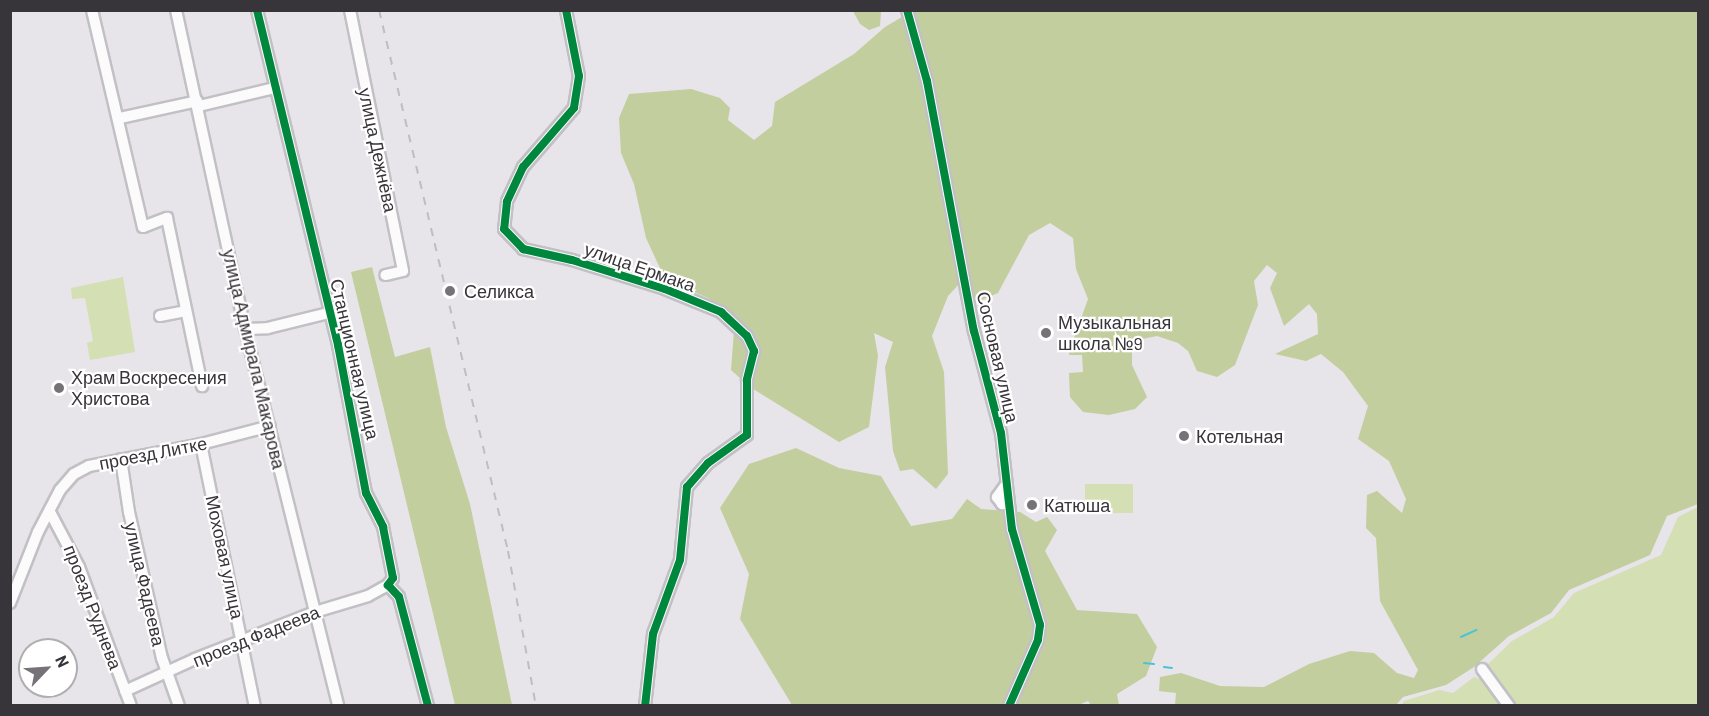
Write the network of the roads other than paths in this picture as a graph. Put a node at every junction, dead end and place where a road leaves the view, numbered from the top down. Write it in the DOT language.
graph roads {
  1 [pos="92,10"];
  2 [pos="176,10"];
  3 [pos="257,10"];
  4 [pos="350,10"];
  5 [pos="566,10"];
  6 [pos="907,10"];
  7 [pos="274,88"];
  8 [pos="198,103"];
  9 [pos="120,118"];
  10 [pos="385,274"];
  11 [pos="186,311"];
  12 [pos="328,313"];
  13 [pos="160,316"];
  14 [pos="245,330"];
  15 [pos="202,386"];
  16 [pos="270,426"];
  17 [pos="201,444"];
  18 [pos="121,459"];
  19 [pos="50,512"];
  20 [pos="64,532"];
  21 [pos="36,539"];
  22 [pos="388,585"];
  23 [pos="10,603"];
  24 [pos="315,612"];
  25 [pos="242,641"];
  26 [pos="1482,669"];
  27 [pos="166,671"];
  28 [pos="125,691"];
  29 [pos="131,705"];
  30 [pos="179,705"];
  31 [pos="255,705"];
  32 [pos="338,705"];
  33 [pos="428,705"];
  34 [pos="645,705"];
  35 [pos="1009,705"];
  36 [pos="1509,705"];
  1 -- 9 [label="street"];
  2 -- 8 [label="street, улица Адмирала Макарова"];
  3 -- 7 [label="street, Станционная улица"];
  4 -- 10 [label="street, улица Дежнёва"];
  5 -- 34 [label="street, улица Ермака"];
  6 -- 35 [label="street, Сосновая улица"];
  7 -- 8 [label="street"];
  7 -- 12 [label="street, Станционная улица"];
  8 -- 9 [label="street"];
  8 -- 14 [label="street, улица Адмирала Макарова"];
  9 -- 11 [label="street"];
  11 -- 13 [label="street"];
  11 -- 15 [label="street"];
  12 -- 14 [label="street"];
  12 -- 22 [label="street, Станционная улица"];
  14 -- 16 [label="street, улица Адмирала Макарова"];
  16 -- 17 [label="street, проезд Литке"];
  16 -- 24 [label="street, улица Адмирала Макарова"];
  17 -- 18 [label="street, проезд Литке"];
  17 -- 25 [label="street, Моховая улица"];
  18 -- 19 [label="street, проезд Литке"];
  18 -- 27 [label="street, улица Фадеева"];
  19 -- 20 [label="street, проезд Руднева"];
  19 -- 21 [label="street, проезд Литке"];
  20 -- 21 [label="street"];
  20 -- 28 [label="street, проезд Руднева"];
  21 -- 23 [label="street, проезд Литке"];
  22 -- 24 [label="street, проезд Фадеева"];
  22 -- 33 [label="street"];
  24 -- 25 [label="street, проезд Фадеева"];
  24 -- 32 [label="street, улица Адмирала Макарова"];
  25 -- 27 [label="street, проезд Фадеева"];
  25 -- 31 [label="street, Моховая улица"];
  26 -- 36 [label="street"];
  27 -- 28 [label="street, проезд Фадеева"];
  27 -- 30 [label="street, улица Фадеева"];
  28 -- 29 [label="street, проезд Руднева"];
}
